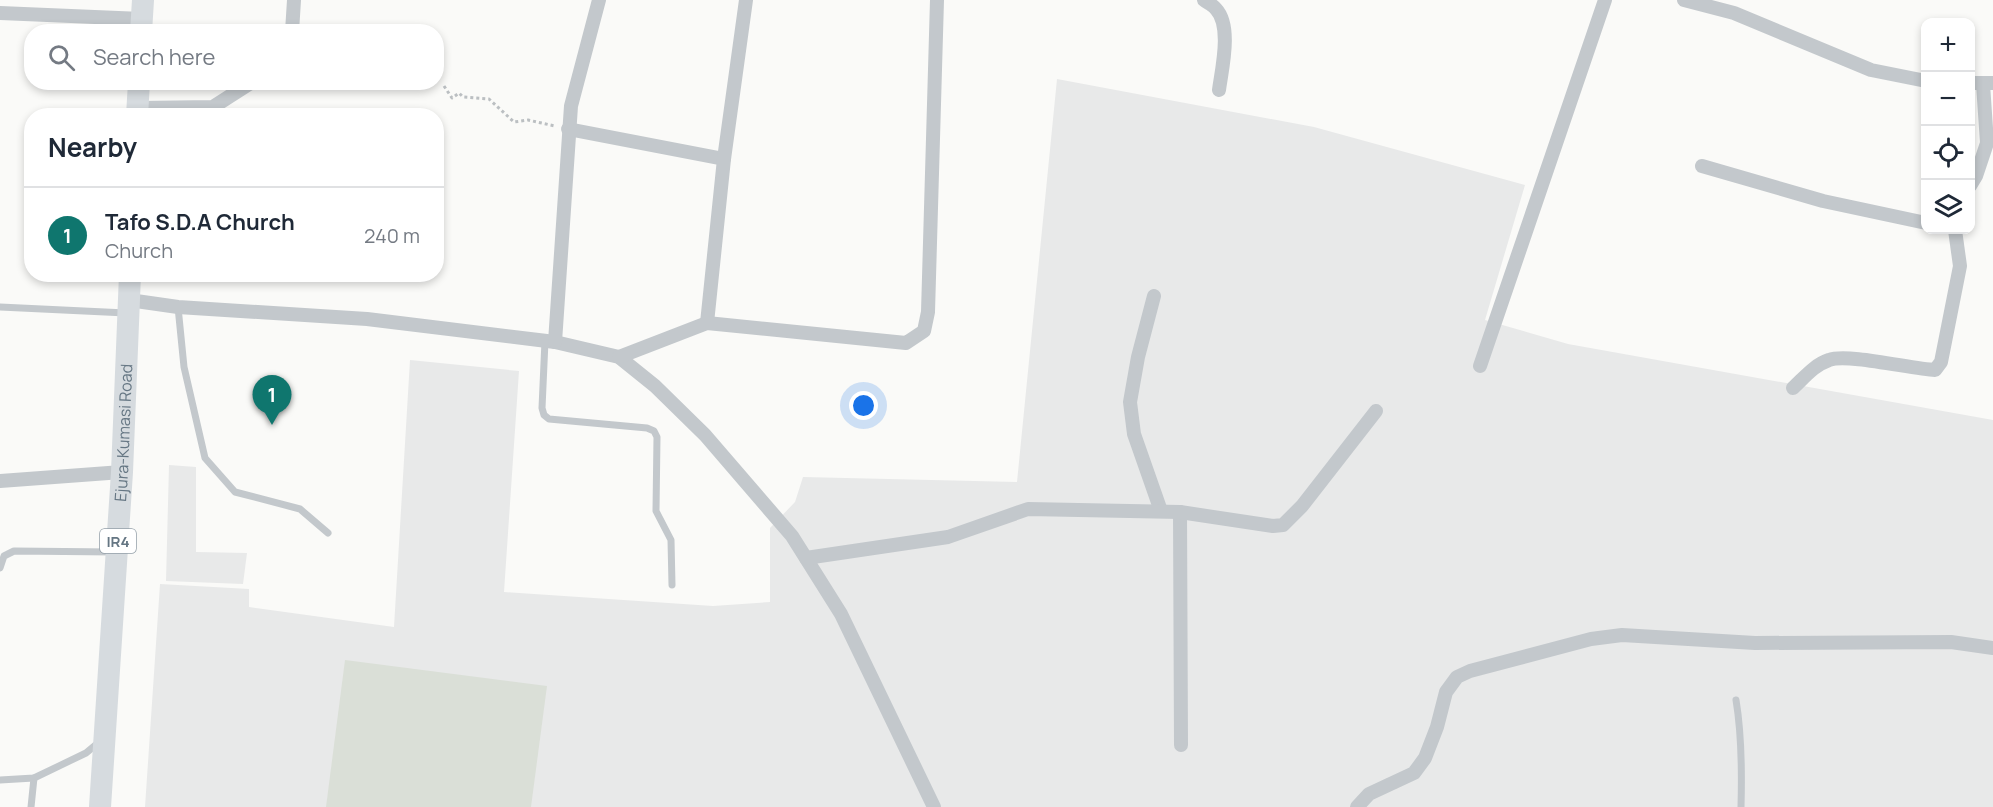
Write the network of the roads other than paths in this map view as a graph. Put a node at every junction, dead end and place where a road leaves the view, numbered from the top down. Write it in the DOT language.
graph roads {
  1 [pos="25,0"];
  2 [pos="294,0"];
  3 [pos="599,0"];
  4 [pos="746,0"];
  5 [pos="937,0"];
  6 [pos="1204,0"];
  7 [pos="1605,0"];
  8 [pos="1684,0"];
  9 [pos="0,13"];
  10 [pos="25,15"];
  11 [pos="142,17"];
  12 [pos="292,24"];
  13 [pos="1921,80"];
  14 [pos="1982,84"];
  15 [pos="139,90"];
  16 [pos="240,90"];
  17 [pos="1220,90"];
  18 [pos="138,108"];
  19 [pos="198,108"];
  20 [pos="565,129"];
  21 [pos="724,159"];
  22 [pos="1702,166"];
  23 [pos="1974,180"];
  24 [pos="1921,222"];
  25 [pos="1956,234"];
  26 [pos="130,282"];
  27 [pos="1154,296"];
  28 [pos="0,307"];
  29 [pos="129,307"];
  30 [pos="178,307"];
  31 [pos="707,323"];
  32 [pos="550,342"];
  33 [pos="619,357"];
  34 [pos="1480,366"];
  35 [pos="1793,388"];
  36 [pos="1376,411"];
  37 [pos="122,472"];
  38 [pos="0,481"];
  39 [pos="1161,512"];
  40 [pos="1180,512"];
  41 [pos="328,533"];
  42 [pos="117,552"];
  43 [pos="806,558"];
  44 [pos="0,568"];
  45 [pos="672,585"];
  46 [pos="1993,648"];
  47 [pos="1736,700"];
  48 [pos="105,738"];
  49 [pos="1181,745"];
  50 [pos="34,778"];
  51 [pos="0,780"];
  52 [pos="31,807"];
  53 [pos="100,807"];
  54 [pos="934,807"];
  55 [pos="1358,807"];
  56 [pos="1742,807"];
  1 -- 10 [label="street"];
  2 -- 12 [label="street"];
  3 -- 20 [label="street"];
  4 -- 21 [label="street"];
  5 -- 31 [label="street"];
  6 -- 17 [label="street"];
  7 -- 34 [label="street"];
  8 -- 13 [label="street"];
  9 -- 10 [label="street"];
  10 -- 11 [label="street"];
  14 -- 23 [label="street"];
  15 -- 18 [label="main road"];
  16 -- 19 [label="street"];
  20 -- 21 [label="street"];
  20 -- 32 [label="street"];
  21 -- 31 [label="street"];
  22 -- 24 [label="street"];
  25 -- 35 [label="street"];
  26 -- 29 [label="main road, Ejura-Kumasi Road / IR4"];
  27 -- 39 [label="street"];
  28 -- 29 [label="lane"];
  29 -- 30 [label="street"];
  29 -- 37 [label="main road, Ejura-Kumasi Road / IR4"];
  30 -- 32 [label="street"];
  30 -- 41 [label="lane"];
  31 -- 33 [label="street"];
  32 -- 33 [label="street"];
  32 -- 45 [label="lane"];
  33 -- 43 [label="street"];
  36 -- 40 [label="street"];
  37 -- 38 [label="street"];
  37 -- 42 [label="main road, Ejura-Kumasi Road / IR4"];
  39 -- 40 [label="street"];
  39 -- 43 [label="street"];
  40 -- 49 [label="street"];
  42 -- 44 [label="lane"];
  42 -- 48 [label="main road, Ejura-Kumasi Road / IR4"];
  43 -- 54 [label="street"];
  46 -- 55 [label="street"];
  47 -- 56 [label="lane"];
  48 -- 50 [label="lane"];
  48 -- 53 [label="main road, Ejura-Kumasi Road / IR4"];
  50 -- 51 [label="lane"];
  50 -- 52 [label="lane"];
}
